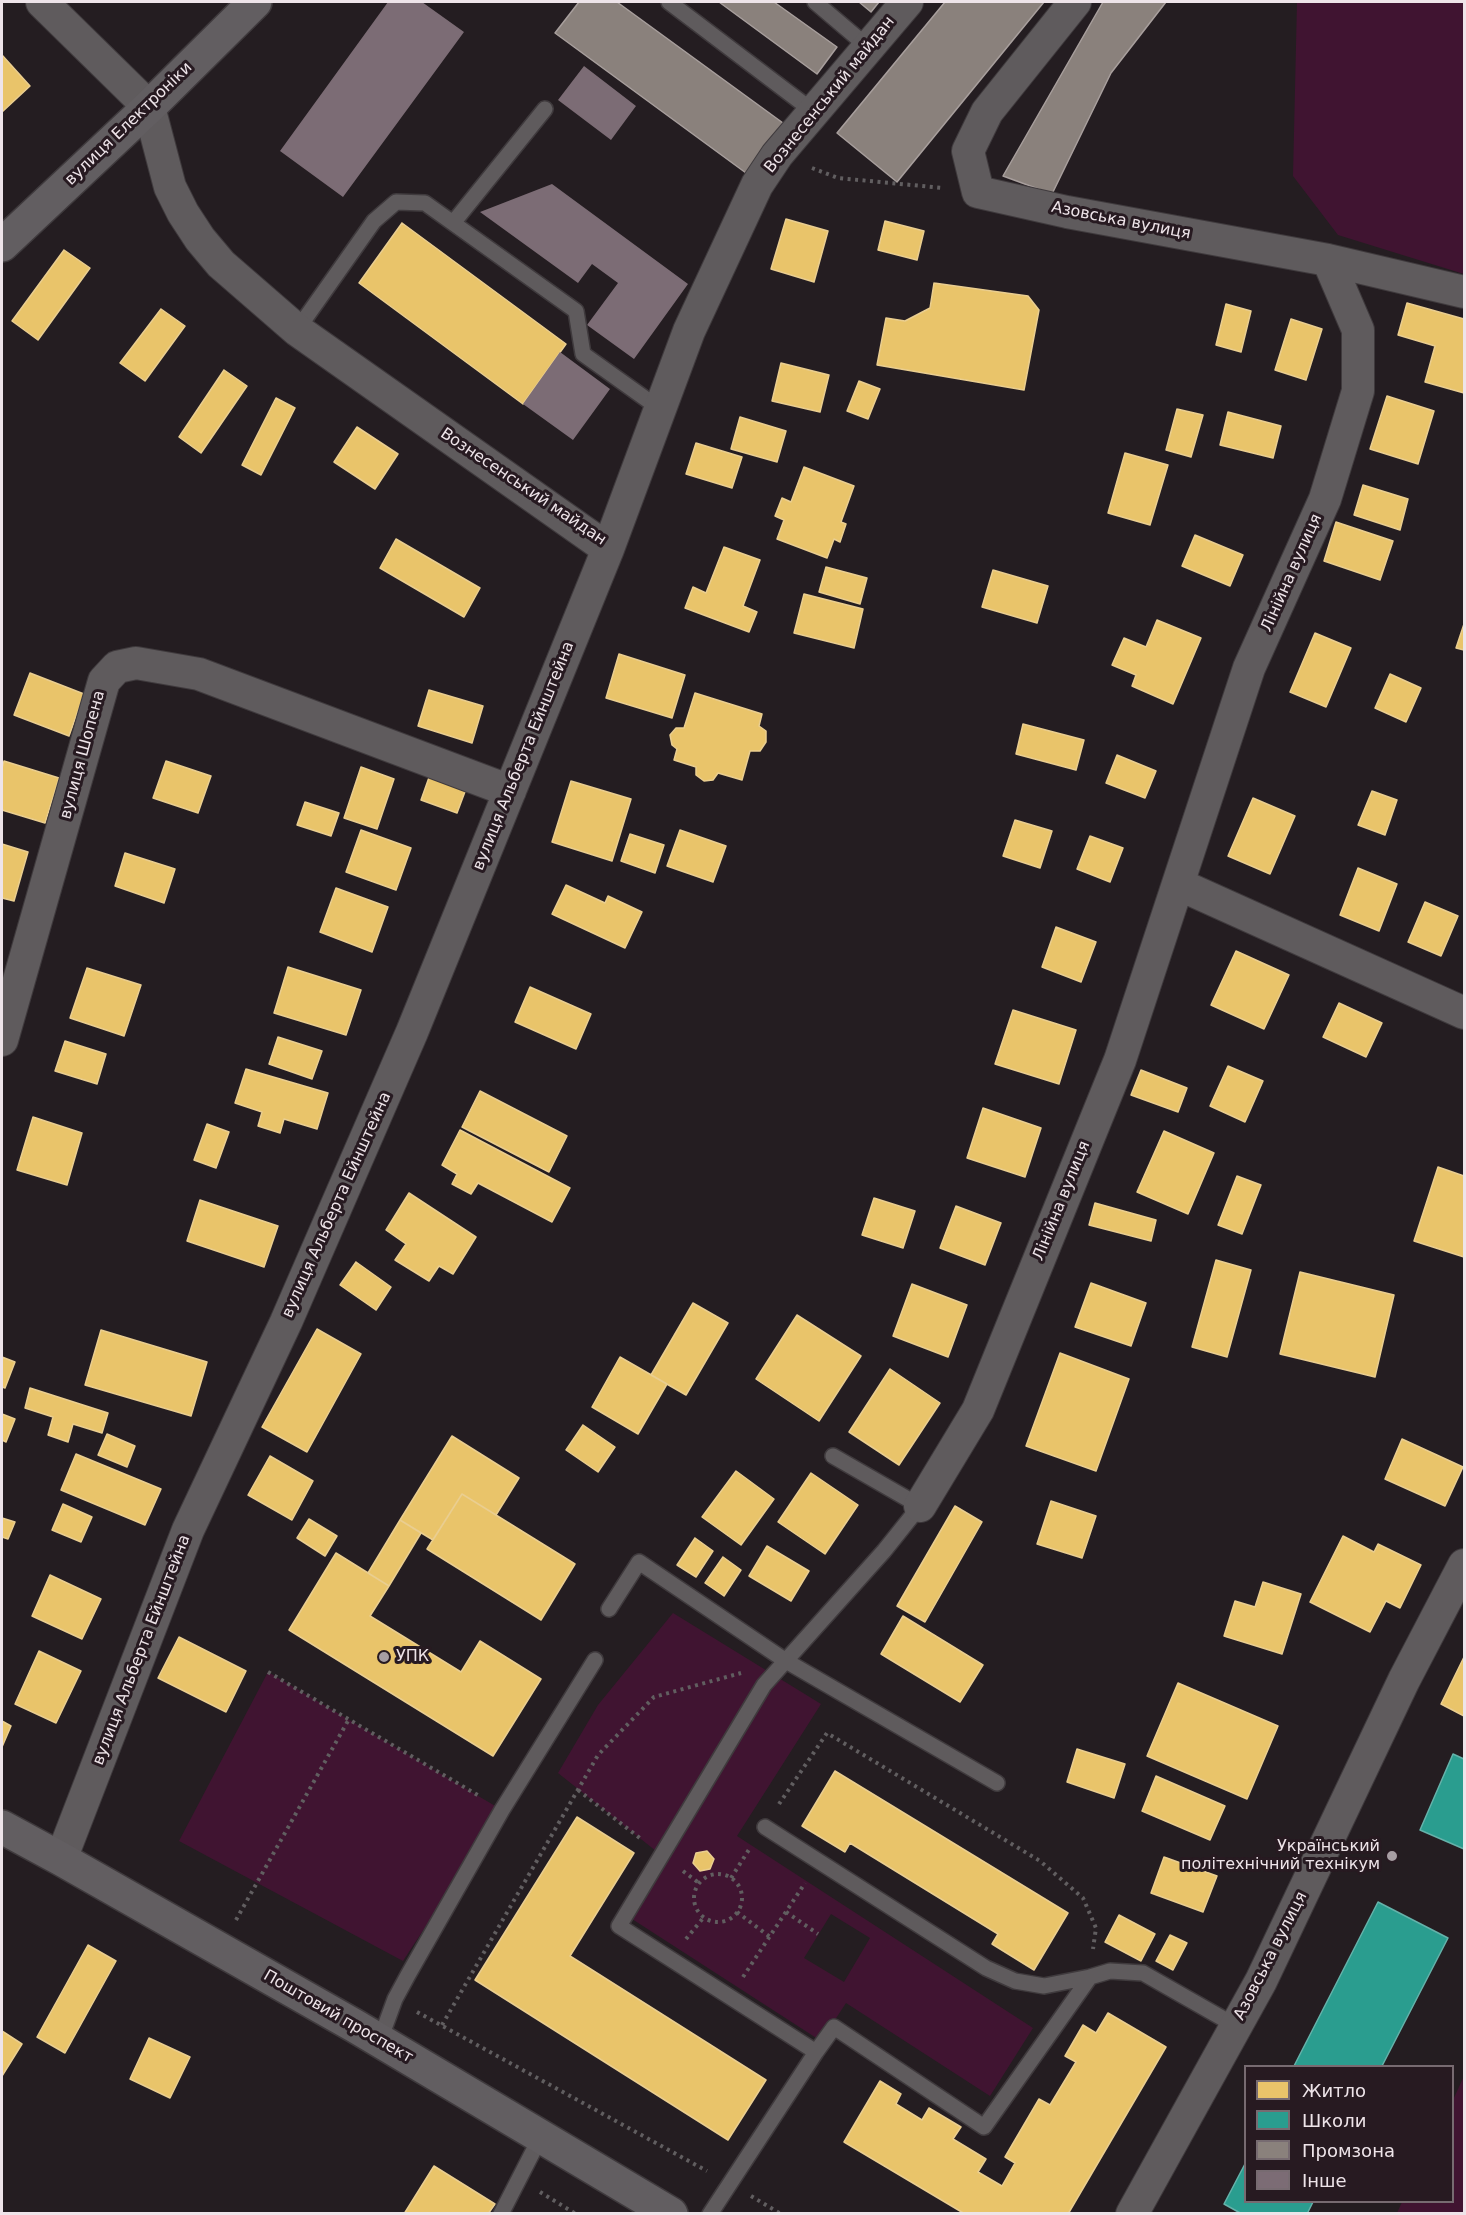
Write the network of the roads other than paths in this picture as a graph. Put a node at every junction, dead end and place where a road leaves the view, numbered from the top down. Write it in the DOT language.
graph roads {
  1 [pos="42,2"];
  2 [pos="255,2"];
  3 [pos="669,2"];
  4 [pos="815,2"];
  5 [pos="907,2"];
  6 [pos="1075,2"];
  7 [pos="868,47"];
  8 [pos="149,107"];
  9 [pos="545,109"];
  10 [pos="814,112"];
  11 [pos="453,223"];
  12 [pos="2,245"];
  13 [pos="1328,260"];
  14 [pos="1464,292"];
  15 [pos="297,330"];
  16 [pos="660,409"];
  17 [pos="608,549"];
  18 [pos="510,790"];
  19 [pos="1178,884"];
  20 [pos="1464,1013"];
  21 [pos="2,1040"];
  22 [pos="833,1456"];
  23 [pos="920,1506"];
  24 [pos="1464,1564"];
  25 [pos="609,1609"];
  26 [pos="595,1660"];
  27 [pos="786,1661"];
  28 [pos="997,1783"];
  29 [pos="2,1827"];
  30 [pos="765,1827"];
  31 [pos="61,1859"];
  32 [pos="1090,1977"];
  33 [pos="1236,2026"];
  34 [pos="380,2040"];
  35 [pos="816,2052"];
  36 [pos="541,2136"];
  37 [pos="501,2214"];
  38 [pos="671,2214"];
  39 [pos="710,2214"];
  40 [pos="1132,2214"];
  1 -- 8 [label="street"];
  2 -- 8 [label="street, вулиця Електроніки"];
  3 -- 10 [label="lane"];
  4 -- 7 [label="lane"];
  5 -- 7 [label="street, Вознесенський майдан"];
  6 -- 13 [label="street, Азовська вулиця"];
  7 -- 10 [label="street, Вознесенський майдан"];
  8 -- 12 [label="street, вулиця Електроніки"];
  8 -- 15 [label="street, Вознесенський майдан"];
  9 -- 11 [label="lane"];
  10 -- 16 [label="street, Вознесенський майдан"];
  11 -- 15 [label="lane"];
  11 -- 16 [label="lane"];
  13 -- 14 [label="street, Азовська вулиця"];
  13 -- 19 [label="street, Лінійна вулиця"];
  15 -- 17 [label="street, Вознесенський майдан"];
  16 -- 17 [label="street, Вознесенський майдан"];
  17 -- 18 [label="street, вулиця Альберта Ейнштейна"];
  18 -- 21 [label="street, вулиця Шопена"];
  18 -- 31 [label="street, вулиця Альберта Ейнштейна"];
  19 -- 20 [label="street"];
  19 -- 23 [label="street, Лінійна вулиця"];
  22 -- 23 [label="lane"];
  23 -- 27 [label="lane"];
  24 -- 33 [label="street, Азовська вулиця"];
  25 -- 27 [label="lane"];
  26 -- 34 [label="lane"];
  27 -- 28 [label="lane"];
  27 -- 35 [label="lane"];
  29 -- 31 [label="street, Поштовий проспект"];
  30 -- 32 [label="lane"];
  31 -- 34 [label="street, Поштовий проспект"];
  32 -- 33 [label="lane"];
  32 -- 35 [label="lane"];
  33 -- 40 [label="street, Азовська вулиця"];
  34 -- 36 [label="street, Поштовий проспект"];
  35 -- 39 [label="lane"];
  36 -- 37 [label="lane"];
  36 -- 38 [label="street, Поштовий проспект"];
}
